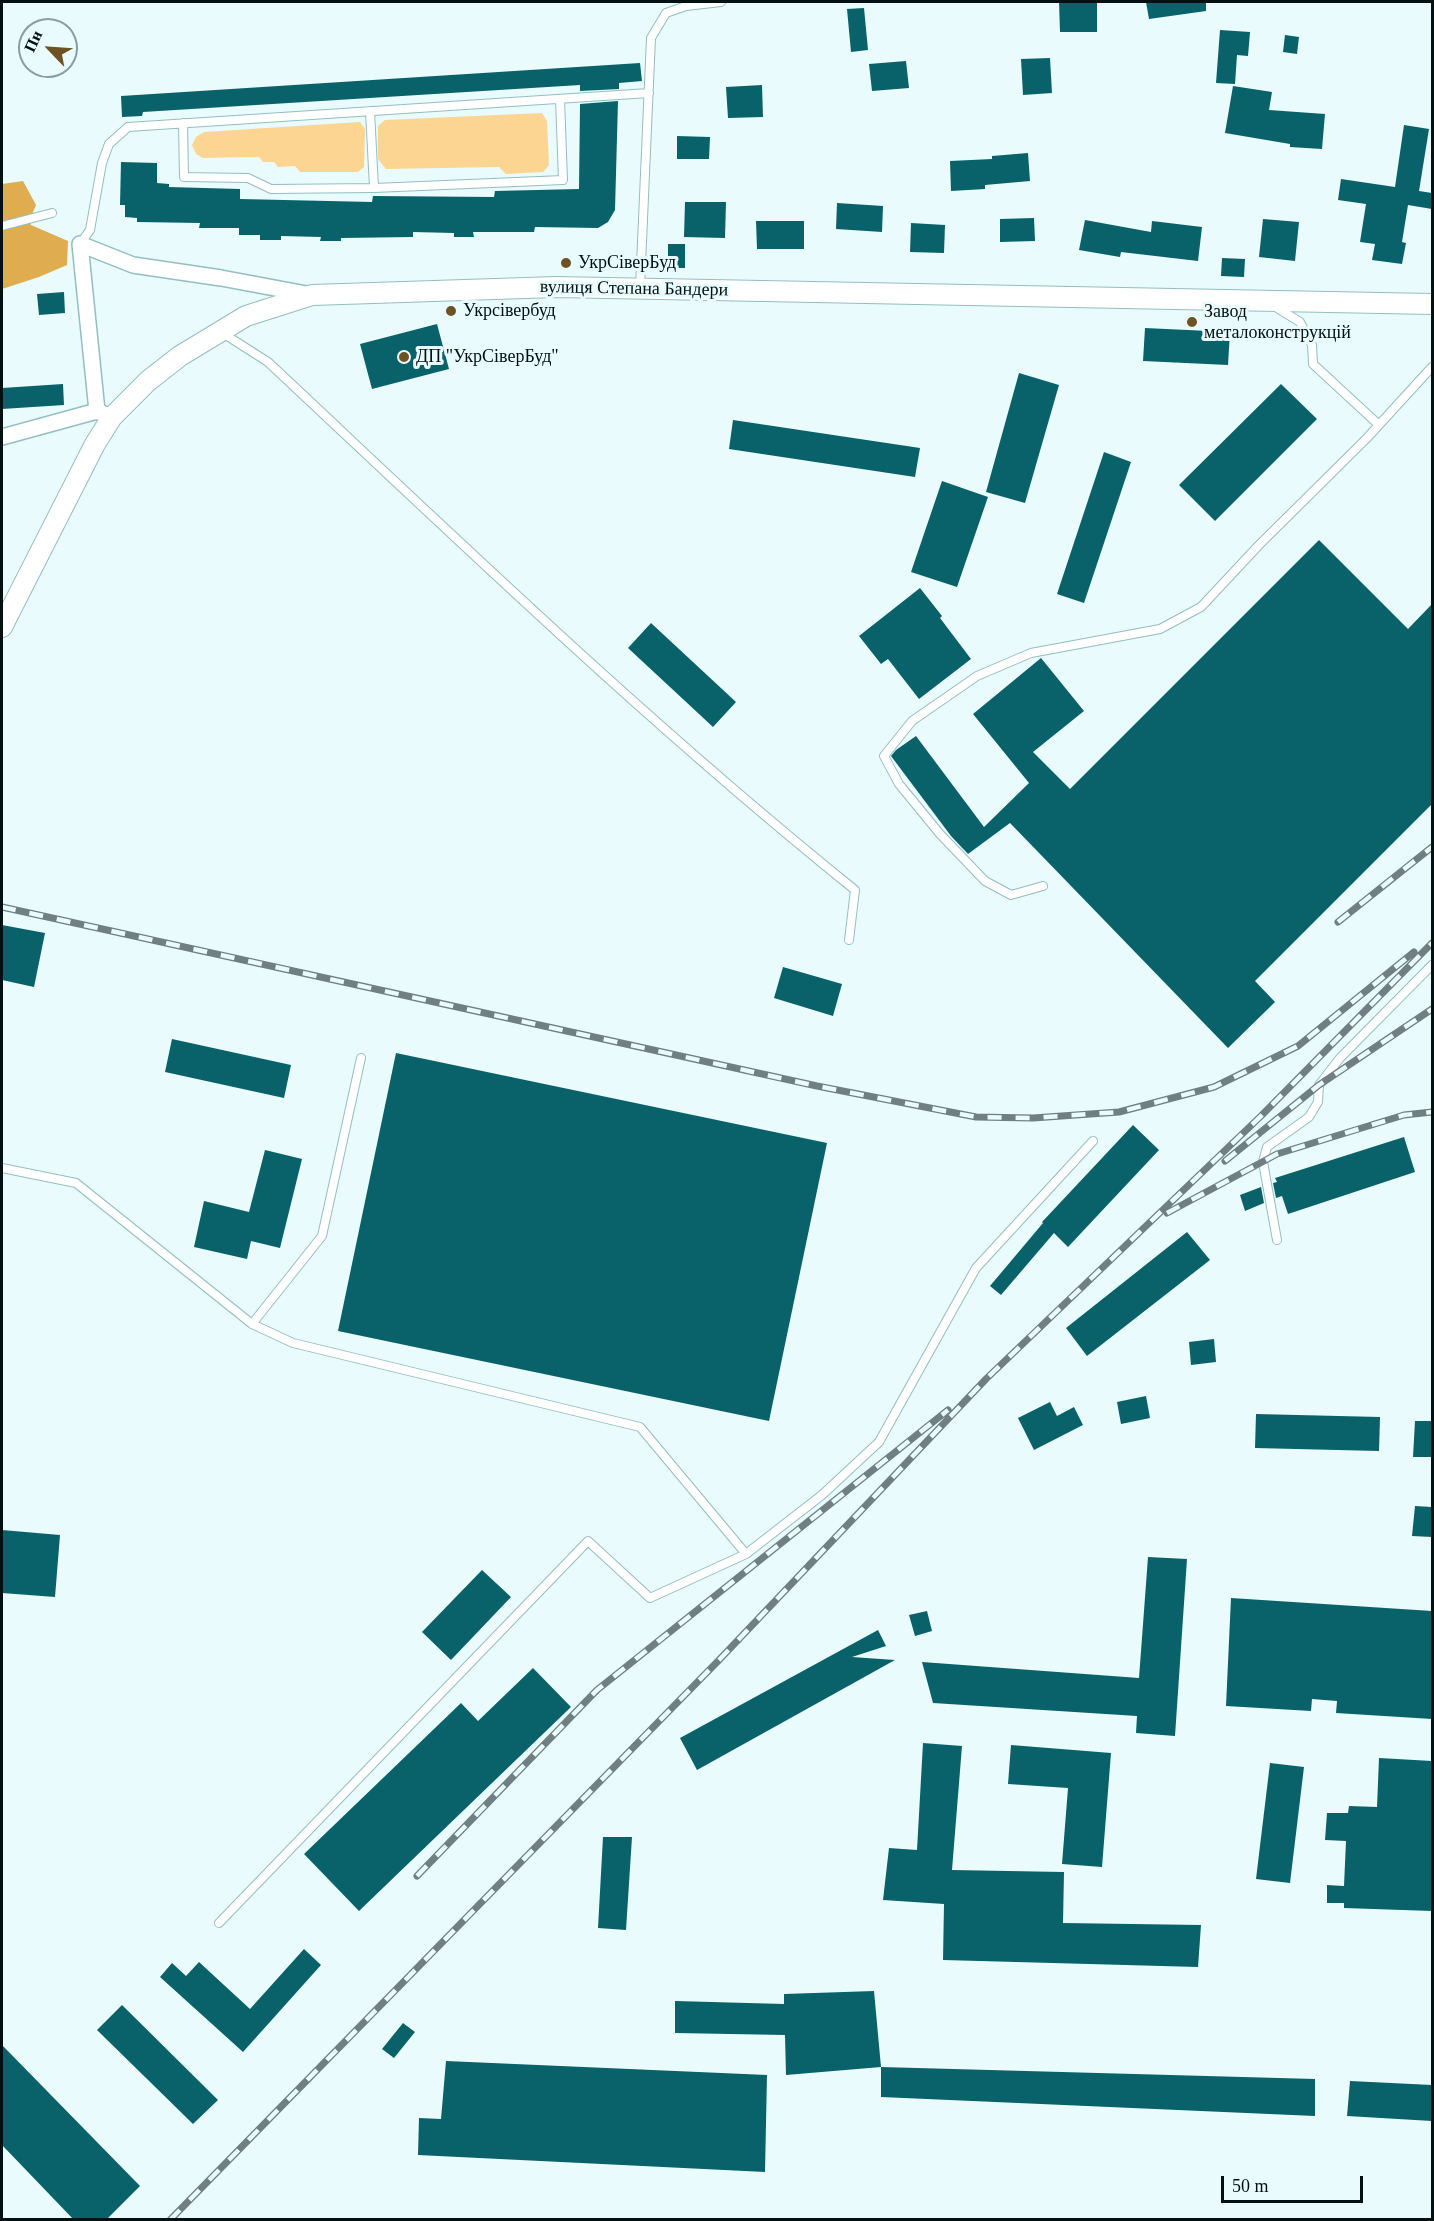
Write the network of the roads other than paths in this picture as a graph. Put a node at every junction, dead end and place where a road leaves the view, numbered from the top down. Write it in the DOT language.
graph roads {
  1 [pos="721,2"];
  2 [pos="648,93"];
  3 [pos="560,99"];
  4 [pos="370,111"];
  5 [pos="183,123"];
  6 [pos="374,188"];
  7 [pos="52,213"];
  8 [pos="2,226"];
  9 [pos="80,244"];
  10 [pos="640,288"];
  11 [pos="312,295"];
  12 [pos="1268,302"];
  13 [pos="1432,304"];
  14 [pos="219,332"];
  15 [pos="1432,367"];
  16 [pos="105,414"];
  17 [pos="1378,425"];
  18 [pos="2,437"];
  19 [pos="2,627"];
  20 [pos="1042,886"];
  21 [pos="849,940"];
  22 [pos="1432,965"];
  23 [pos="361,1058"];
  24 [pos="1093,1141"];
  25 [pos="2,1168"];
  26 [pos="1277,1240"];
  27 [pos="252,1324"];
  28 [pos="746,1554"];
  29 [pos="219,1923"];
  1 -- 2 [label="lane"];
  2 -- 3 [label="lane"];
  2 -- 10 [label="lane"];
  3 -- 4 [label="lane"];
  3 -- 6 [label="lane"];
  4 -- 5 [label="lane"];
  4 -- 6 [label="lane"];
  5 -- 6 [label="lane"];
  5 -- 9 [label="lane"];
  7 -- 8 [label="lane"];
  9 -- 11 [label="street"];
  9 -- 16 [label="street"];
  10 -- 11 [label="street, вулиця Степана Бандери"];
  10 -- 12 [label="street, вулиця Степана Бандери"];
  11 -- 14 [label="street, вулиця Степана Бандери"];
  12 -- 13 [label="street, вулиця Степана Бандери"];
  12 -- 17 [label="lane"];
  14 -- 16 [label="street, вулиця Степана Бандери"];
  14 -- 21 [label="lane"];
  15 -- 17 [label="lane"];
  16 -- 18 [label="street"];
  16 -- 19 [label="street, вулиця Степана Бандери"];
  17 -- 20 [label="lane"];
  22 -- 26 [label="lane"];
  23 -- 27 [label="lane"];
  24 -- 28 [label="lane"];
  25 -- 27 [label="lane"];
  27 -- 28 [label="lane"];
  28 -- 29 [label="lane"];
}
